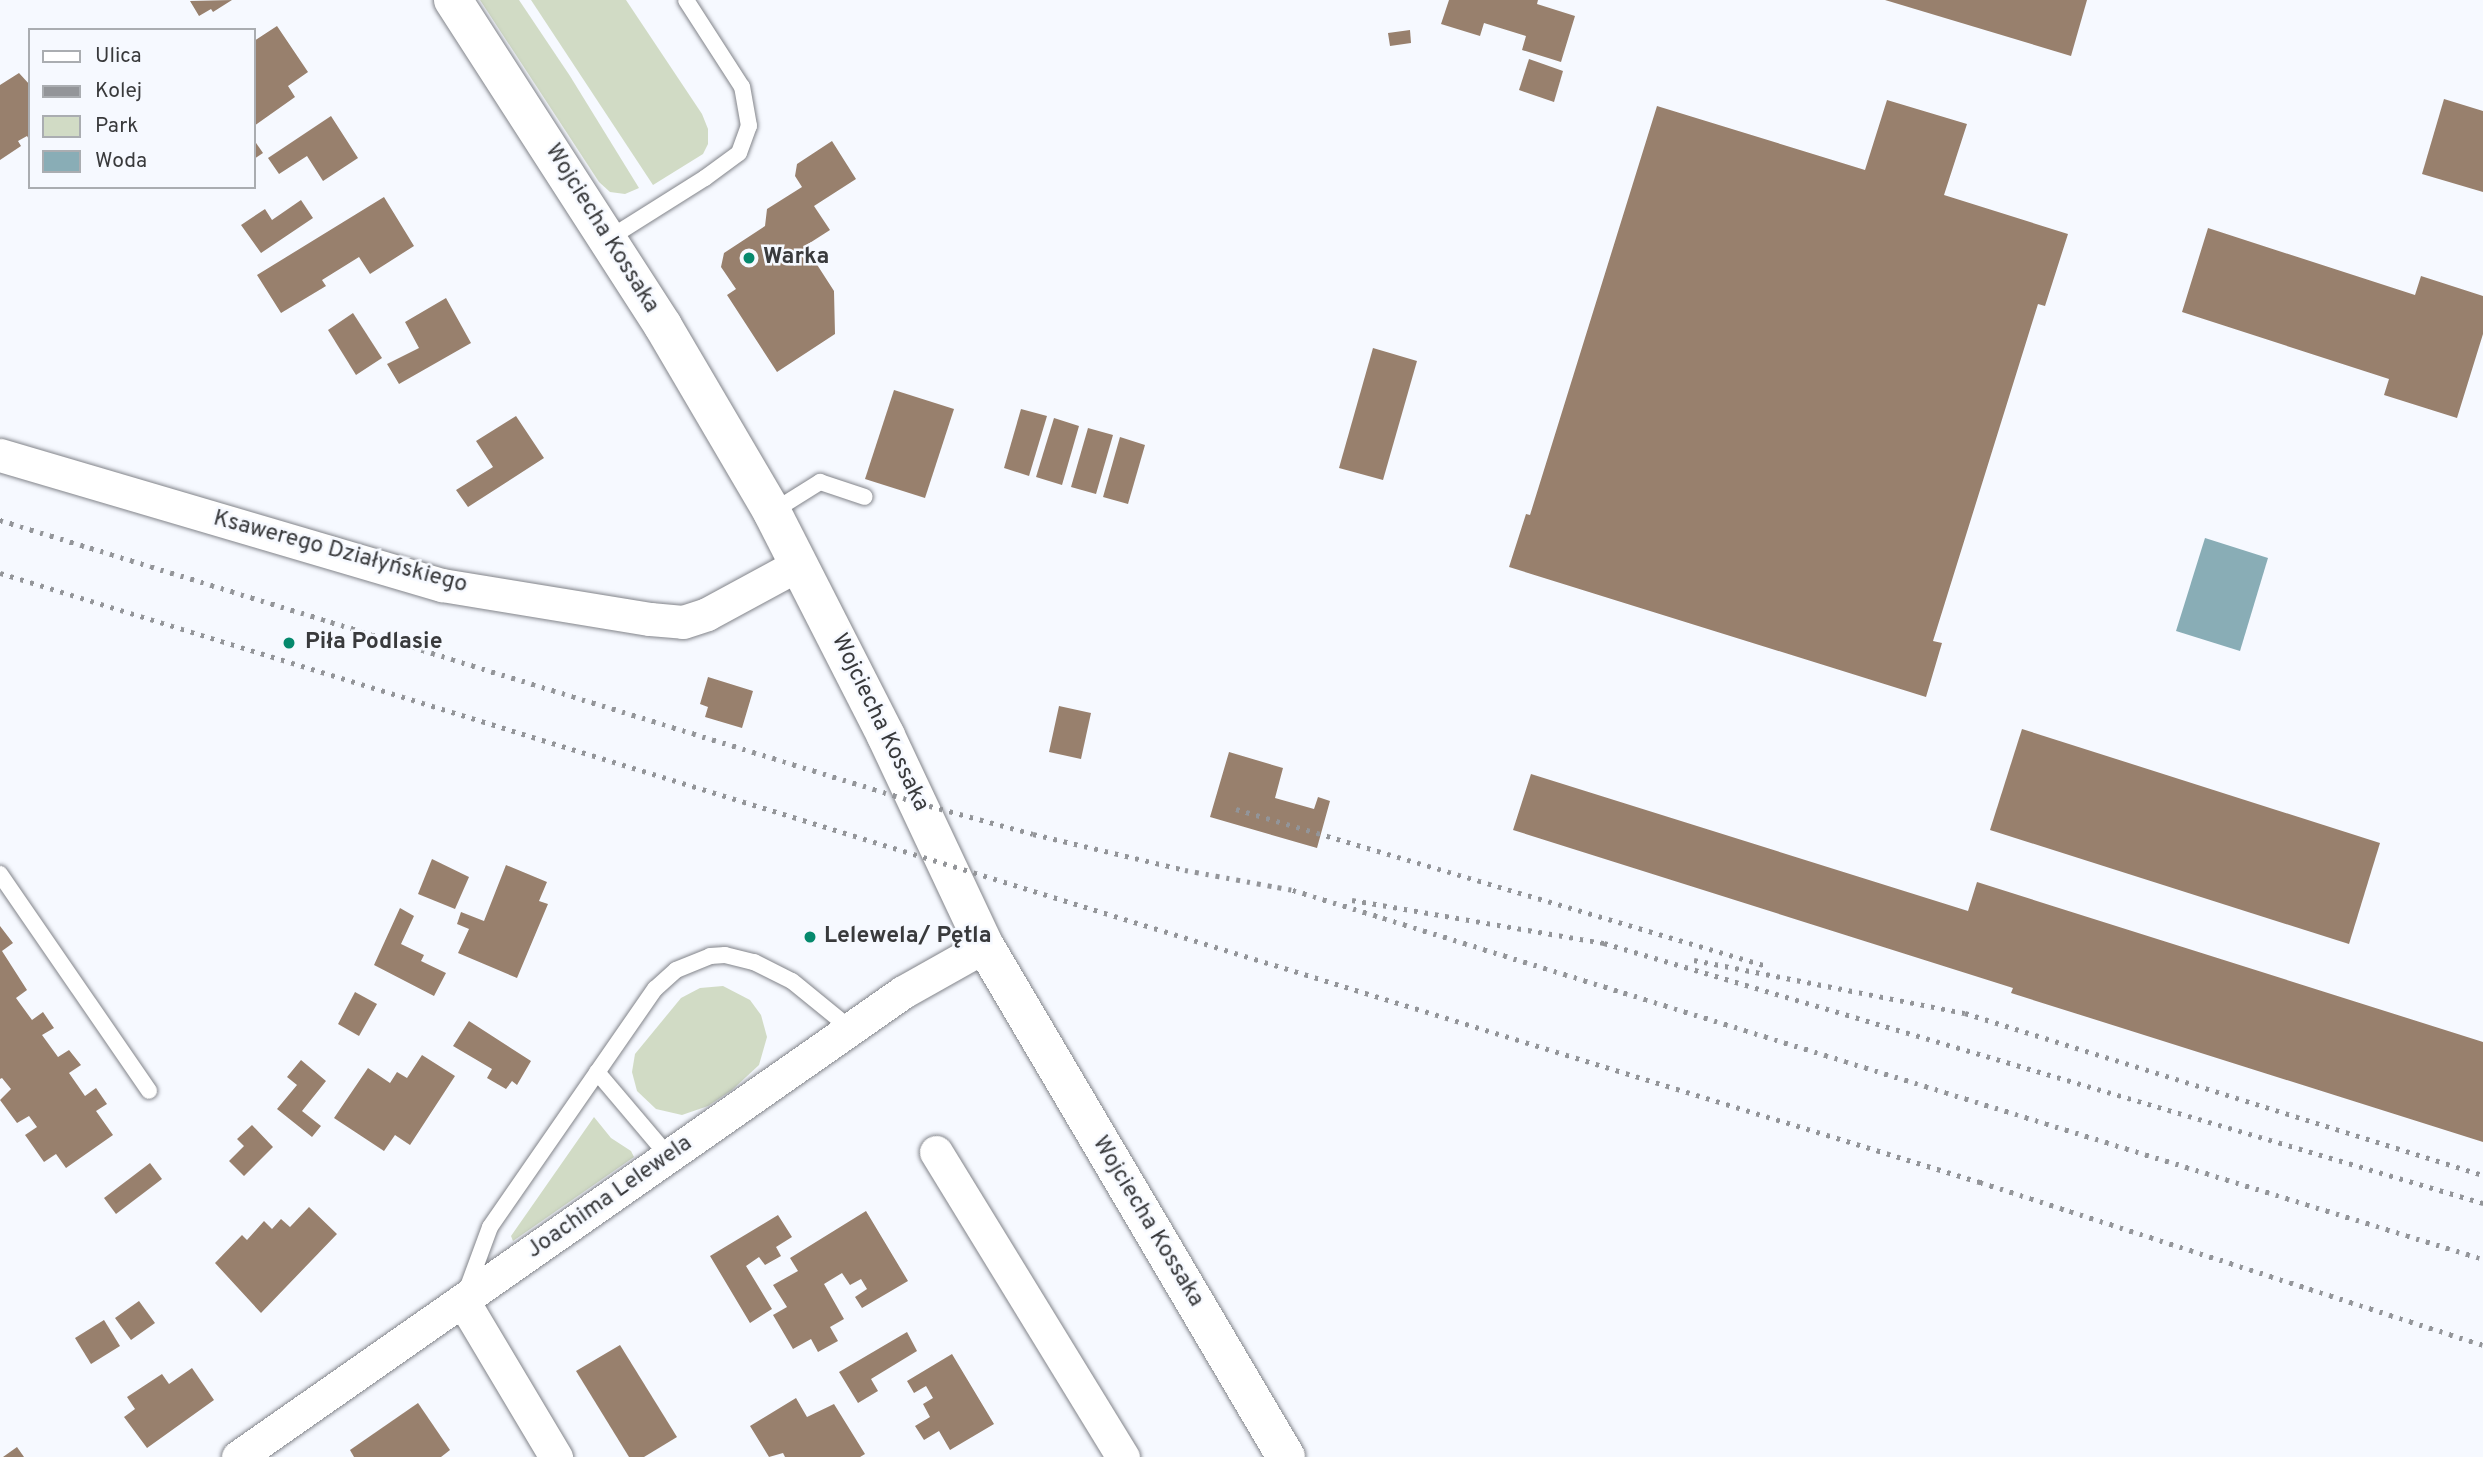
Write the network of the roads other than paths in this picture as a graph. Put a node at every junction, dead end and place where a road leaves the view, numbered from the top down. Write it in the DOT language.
graph roads {
  1 [pos="453,0"];
  2 [pos="686,0"];
  3 [pos="608,239"];
  4 [pos="0,455"];
  5 [pos="865,497"];
  6 [pos="772,512"];
  7 [pos="799,564"];
  8 [pos="0,874"];
  9 [pos="985,946"];
  10 [pos="852,1030"];
  11 [pos="597,1072"];
  12 [pos="149,1091"];
  13 [pos="936,1152"];
  14 [pos="668,1157"];
  15 [pos="463,1301"];
  16 [pos="238,1457"];
  17 [pos="556,1457"];
  18 [pos="1123,1457"];
  19 [pos="1286,1457"];
  1 -- 3 [label="street, Wojciecha Kossaka"];
  2 -- 3 [label="lane"];
  3 -- 6 [label="street, Wojciecha Kossaka"];
  4 -- 7 [label="street, Ksawerego Działyńskiego"];
  5 -- 6 [label="lane"];
  6 -- 7 [label="street, Wojciecha Kossaka"];
  7 -- 9 [label="street, Wojciecha Kossaka"];
  8 -- 12 [label="lane"];
  9 -- 10 [label="street, Joachima Lelewela"];
  9 -- 19 [label="street, Wojciecha Kossaka"];
  10 -- 11 [label="lane"];
  10 -- 14 [label="street, Joachima Lelewela"];
  11 -- 14 [label="lane"];
  11 -- 15 [label="lane"];
  13 -- 18 [label="street"];
  14 -- 15 [label="street, Joachima Lelewela"];
  15 -- 16 [label="street, Joachima Lelewela"];
  15 -- 17 [label="street"];
}
